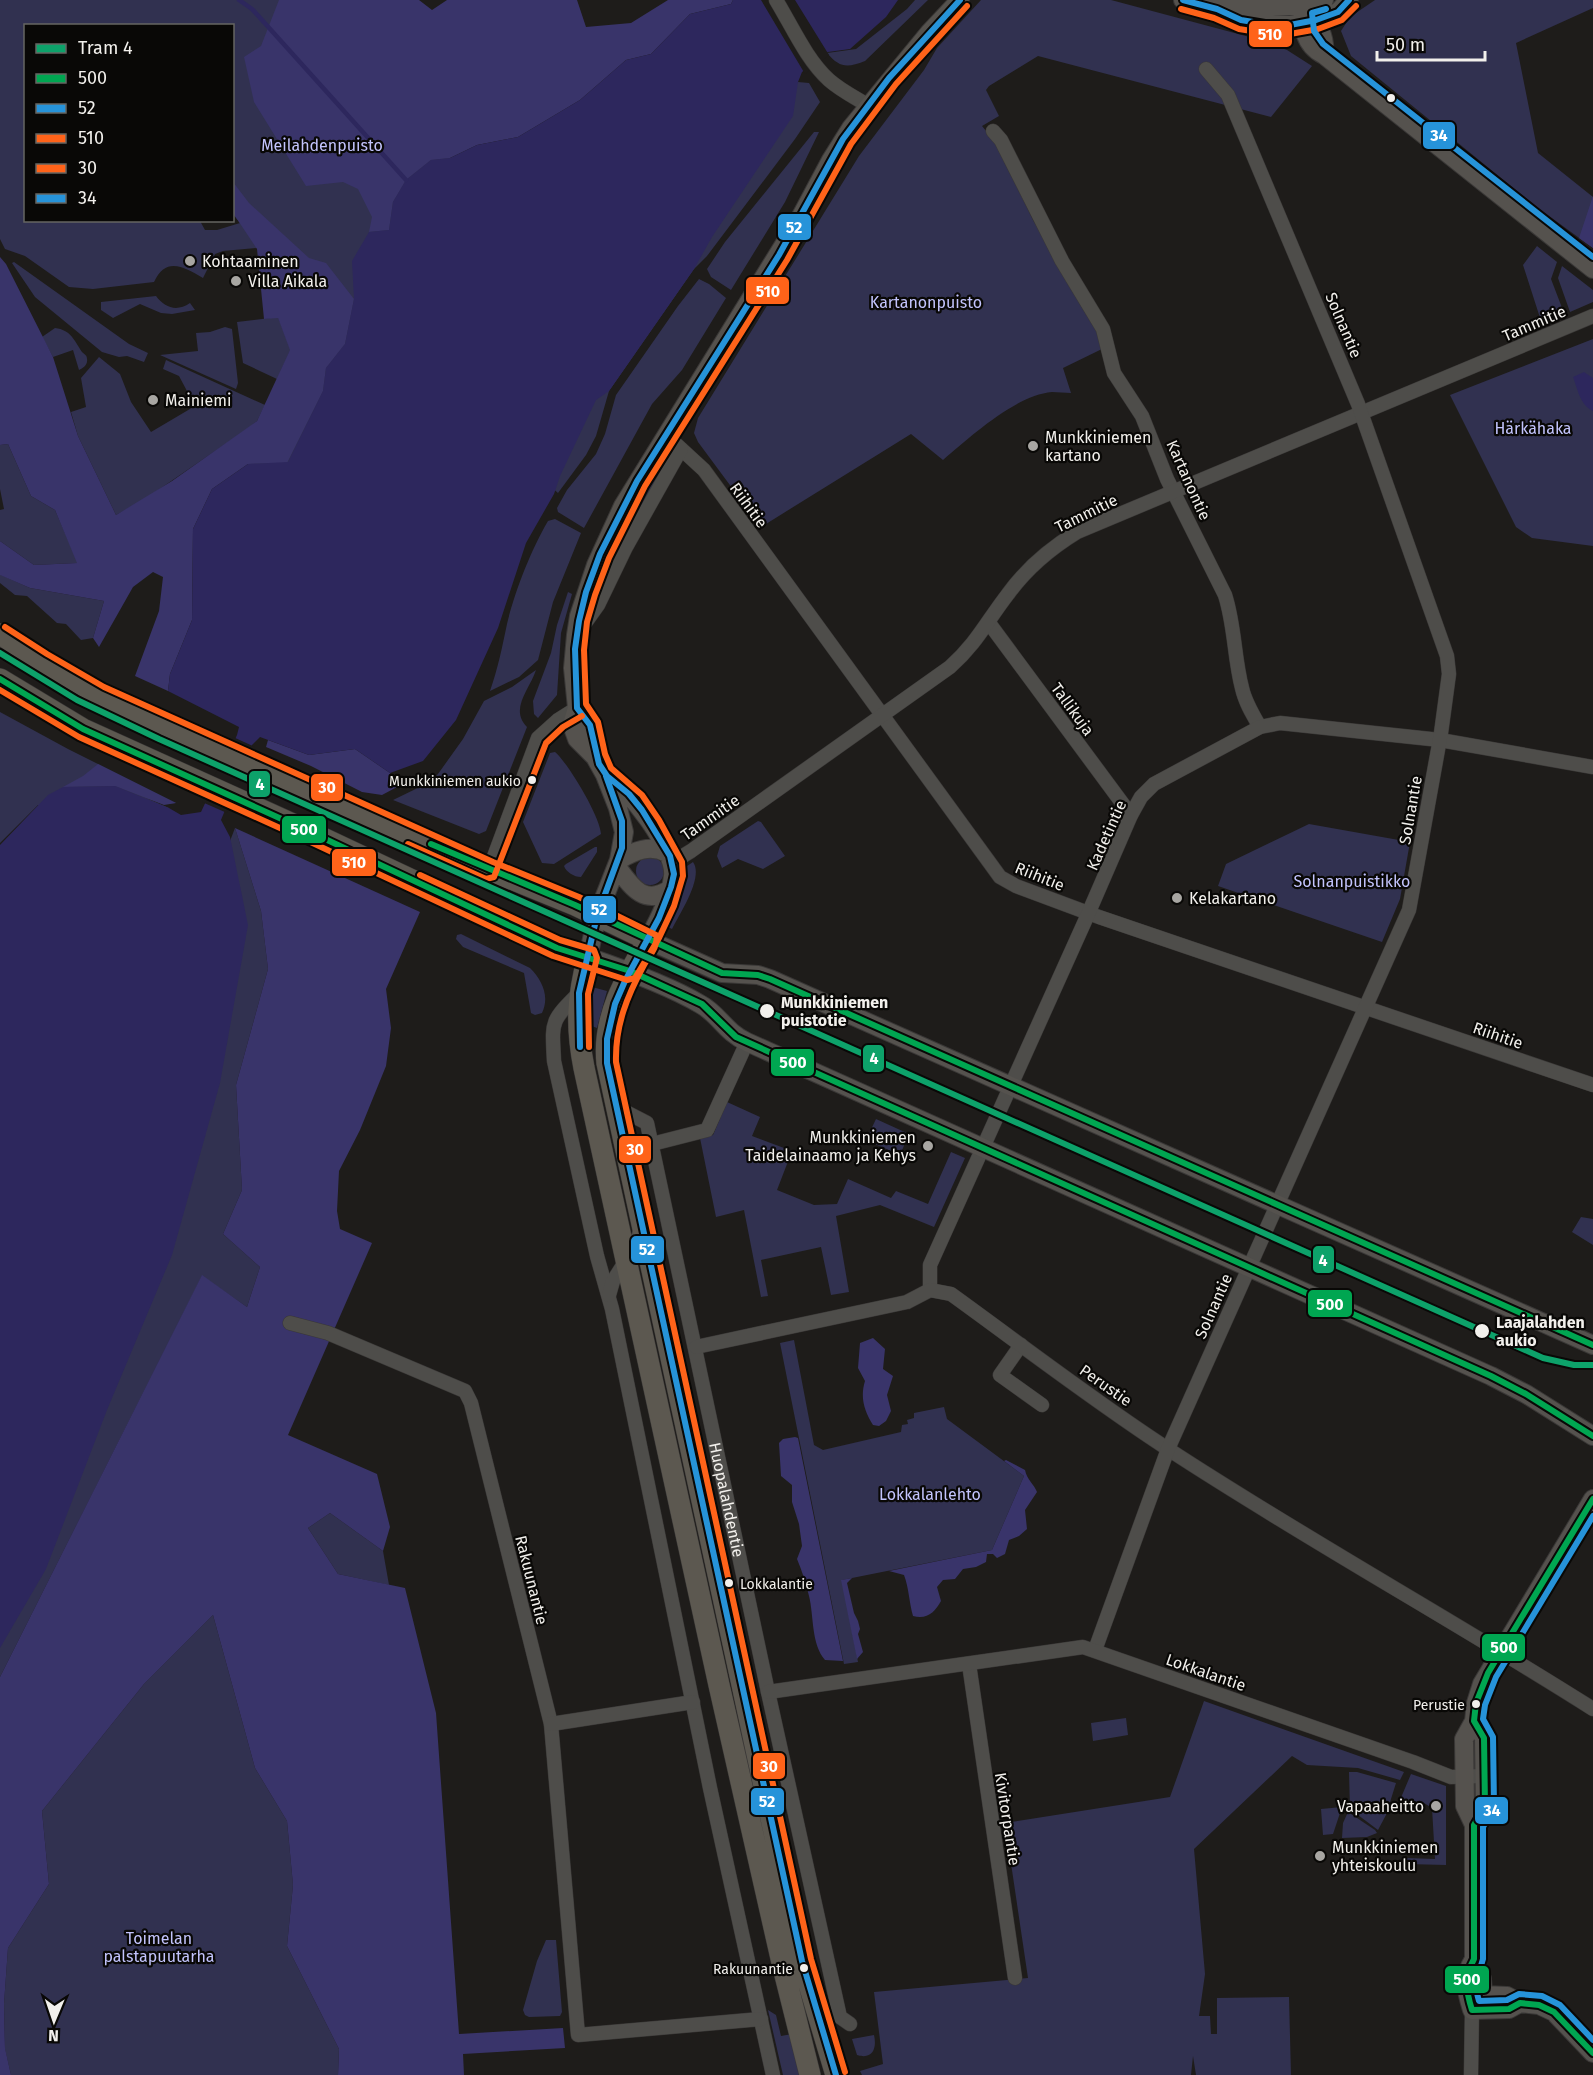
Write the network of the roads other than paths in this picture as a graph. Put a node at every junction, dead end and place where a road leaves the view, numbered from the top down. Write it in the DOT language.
graph roads {
  1 [pos="776,0"];
  2 [pos="960,0"];
  3 [pos="1183,0"];
  4 [pos="1324,0"];
  5 [pos="1349,0"];
  6 [pos="1307,16"];
  7 [pos="1206,69"];
  8 [pos="869,106"];
  9 [pos="993,130"];
  10 [pos="1593,269"];
  11 [pos="1593,316"];
  12 [pos="1361,413"];
  13 [pos="666,435"];
  14 [pos="681,449"];
  15 [pos="1174,492"];
  16 [pos="989,623"];
  17 [pos="0,634"];
  18 [pos="576,635"];
  19 [pos="0,679"];
  20 [pos="577,708"];
  21 [pos="881,716"];
  22 [pos="1260,727"];
  23 [pos="1440,740"];
  24 [pos="1593,767"];
  25 [pos="605,775"];
  26 [pos="1131,814"];
  27 [pos="670,858"];
  28 [pos="618,863"];
  29 [pos="489,870"];
  30 [pos="670,889"];
  31 [pos="1089,913"];
  32 [pos="597,916"];
  33 [pos="648,940"];
  34 [pos="588,957"];
  35 [pos="630,971"];
  36 [pos="579,993"];
  37 [pos="1365,1006"];
  38 [pos="747,1042"];
  39 [pos="1593,1085"];
  40 [pos="1011,1086"];
  41 [pos="616,1107"];
  42 [pos="652,1144"];
  43 [pos="982,1149"];
  44 [pos="1277,1204"];
  45 [pos="642,1225"];
  46 [pos="626,1260"];
  47 [pos="1248,1267"];
  48 [pos="930,1290"];
  49 [pos="609,1297"];
  50 [pos="290,1323"];
  51 [pos="1021,1345"];
  52 [pos="1593,1345"];
  53 [pos="696,1347"];
  54 [pos="1042,1405"];
  55 [pos="1593,1436"];
  56 [pos="1168,1449"];
  57 [pos="1593,1500"];
  58 [pos="1095,1650"];
  59 [pos="1501,1651"];
  60 [pos="969,1664"];
  61 [pos="768,1692"];
  62 [pos="693,1702"];
  63 [pos="1593,1709"];
  64 [pos="1474,1721"];
  65 [pos="550,1724"];
  66 [pos="1484,1776"];
  67 [pos="1465,1777"];
  68 [pos="1474,1825"];
  69 [pos="1474,1959"];
  70 [pos="1015,1978"];
  71 [pos="1483,1995"];
  72 [pos="1520,2003"];
  73 [pos="1472,2010"];
  74 [pos="761,2019"];
  75 [pos="827,2043"];
  76 [pos="1593,2053"];
  77 [pos="773,2075"];
  78 [pos="810,2075"];
  79 [pos="836,2075"];
  80 [pos="1471,2075"];
  1 -- 8 [label="street"];
  2 -- 8 [label="street"];
  3 -- 6 [label="street"];
  4 -- 6 [label="street"];
  5 -- 6 [label="street"];
  6 -- 10 [label="street"];
  7 -- 12 [label="street, Solnantie"];
  8 -- 13 [label="street"];
  9 -- 15 [label="street, Kartanontie"];
  11 -- 12 [label="street, Tammitie"];
  12 -- 15 [label="street, Tammitie"];
  12 -- 23 [label="street, Solnantie"];
  13 -- 14 [label="street, Riihitie"];
  13 -- 18 [label="street"];
  14 -- 18 [label="street"];
  14 -- 21 [label="street, Riihitie"];
  15 -- 16 [label="street, Tammitie"];
  15 -- 22 [label="street, Kartanontie"];
  16 -- 21 [label="street, Tammitie"];
  16 -- 26 [label="street, Tallikuja"];
  17 -- 29 [label="main road"];
  18 -- 20 [label="street"];
  19 -- 34 [label="main road"];
  20 -- 25 [label="street"];
  20 -- 29 [label="street"];
  21 -- 27 [label="street, Tammitie"];
  21 -- 31 [label="street, Riihitie"];
  22 -- 23 [label="street, Kadetintie"];
  22 -- 26 [label="street, Kadetintie"];
  23 -- 24 [label="street, Kadetintie"];
  23 -- 37 [label="street, Solnantie"];
  25 -- 27 [label="street"];
  25 -- 28 [label="street"];
  26 -- 31 [label="street, Kadetintie"];
  27 -- 28 [label="street"];
  27 -- 30 [label="street"];
  28 -- 30 [label="street"];
  28 -- 32 [label="street"];
  29 -- 32 [label="main road"];
  30 -- 33 [label="street"];
  31 -- 37 [label="street, Riihitie"];
  31 -- 40 [label="street, Kadetintie"];
  32 -- 33 [label="main road"];
  32 -- 34 [label="street"];
  33 -- 35 [label="main road, Huopalahdentie"];
  33 -- 40 [label="street"];
  34 -- 35 [label="street"];
  34 -- 36 [label="main road"];
  35 -- 38 [label="street"];
  35 -- 41 [label="main road, Huopalahdentie"];
  36 -- 46 [label="main road"];
  36 -- 49 [label="street"];
  37 -- 39 [label="street, Riihitie"];
  37 -- 44 [label="street, Solnantie"];
  38 -- 42 [label="street"];
  38 -- 43 [label="street"];
  40 -- 43 [label="street, Kadetintie"];
  40 -- 44 [label="street"];
  41 -- 42 [label="street, Huopalahdentie"];
  41 -- 45 [label="main road, Huopalahdentie"];
  42 -- 53 [label="street, Huopalahdentie"];
  43 -- 47 [label="street"];
  43 -- 48 [label="street, Kadetintie"];
  44 -- 47 [label="street, Solnantie"];
  44 -- 52 [label="street"];
  45 -- 46 [label="street"];
  45 -- 75 [label="main road, Huopalahdentie"];
  46 -- 49 [label="street"];
  46 -- 78 [label="main road"];
  47 -- 55 [label="street"];
  47 -- 56 [label="street, Solnantie"];
  48 -- 51 [label="street, Perustie"];
  48 -- 53 [label="street"];
  49 -- 62 [label="street"];
  50 -- 65 [label="street, Rakuunantie"];
  51 -- 54 [label="street"];
  51 -- 56 [label="street, Perustie"];
  53 -- 61 [label="street, Huopalahdentie"];
  56 -- 58 [label="street, Solnantie"];
  56 -- 59 [label="street, Perustie"];
  57 -- 59 [label="street"];
  58 -- 60 [label="street, Lokkalantie"];
  58 -- 67 [label="street, Lokkalantie"];
  59 -- 63 [label="street, Perustie"];
  59 -- 64 [label="street"];
  60 -- 61 [label="street, Lokkalantie"];
  60 -- 70 [label="street, Kivitorpantie"];
  61 -- 75 [label="street, Huopalahdentie"];
  62 -- 65 [label="street"];
  62 -- 74 [label="street"];
  64 -- 66 [label="street"];
  64 -- 67 [label="street"];
  65 -- 74 [label="street, Rakuunantie"];
  66 -- 67 [label="street, Lokkalantie"];
  66 -- 68 [label="street"];
  67 -- 68 [label="street"];
  68 -- 69 [label="street"];
  69 -- 71 [label="street"];
  69 -- 73 [label="street"];
  71 -- 72 [label="street"];
  71 -- 73 [label="street"];
  72 -- 73 [label="street"];
  72 -- 76 [label="street"];
  73 -- 80 [label="street"];
  74 -- 77 [label="street"];
  75 -- 79 [label="main road, Huopalahdentie"];
}
